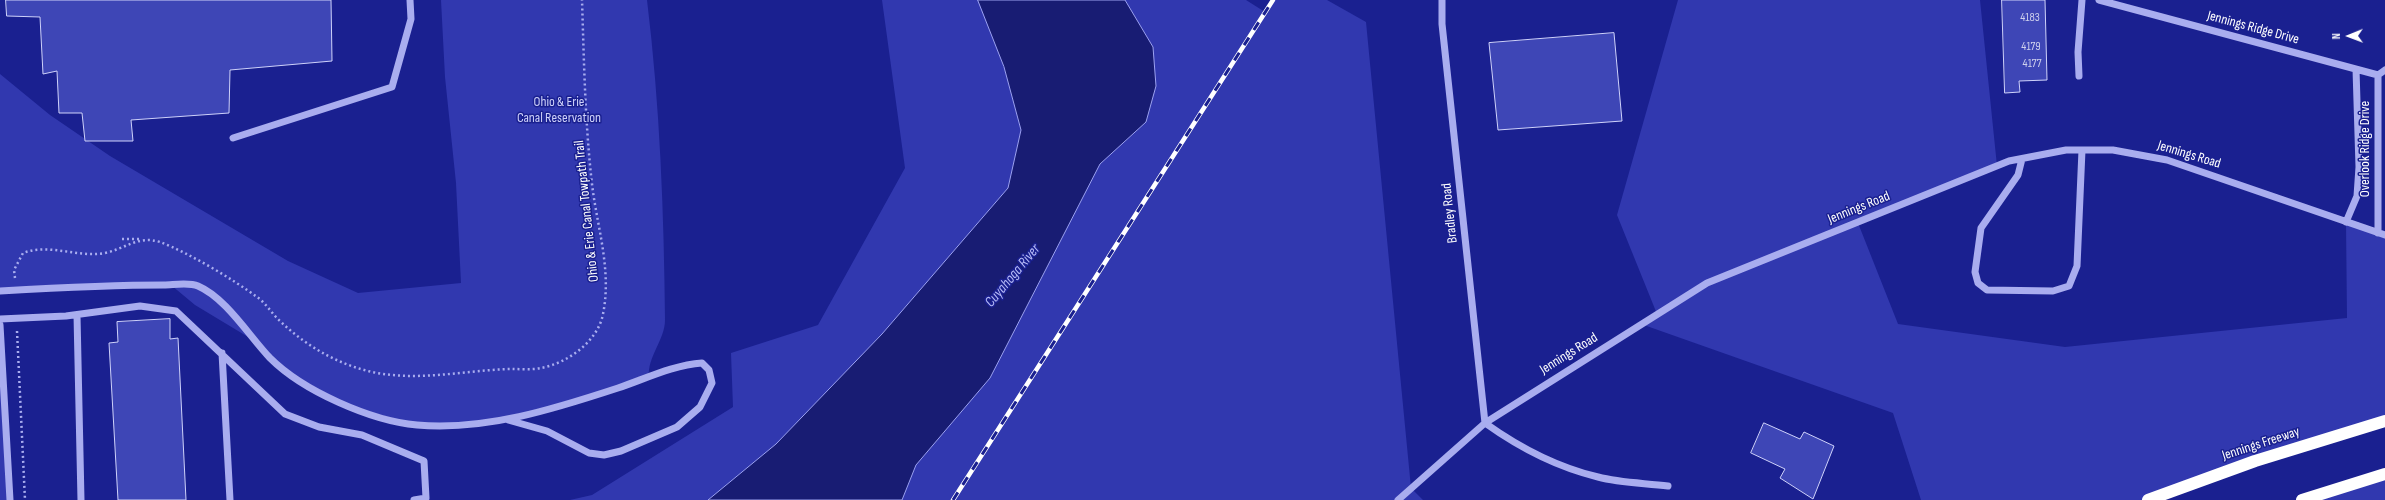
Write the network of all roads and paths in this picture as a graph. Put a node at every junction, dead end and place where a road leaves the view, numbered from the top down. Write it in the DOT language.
graph roads {
  1 [pos="410,0"];
  2 [pos="582,0"];
  3 [pos="1442,0"];
  4 [pos="2082,0"];
  5 [pos="2099,0"];
  6 [pos="2356,69"];
  7 [pos="2385,70"];
  8 [pos="2378,75"];
  9 [pos="2080,76"];
  10 [pos="233,138"];
  11 [pos="2082,150"];
  12 [pos="2022,159"];
  13 [pos="2346,222"];
  14 [pos="2378,233"];
  15 [pos="2385,235"];
  16 [pos="122,239"];
  17 [pos="143,239"];
  18 [pos="15,290"];
  19 [pos="0,291"];
  20 [pos="77,315"];
  21 [pos="0,319"];
  22 [pos="16,319"];
  23 [pos="0,325"];
  24 [pos="222,353"];
  25 [pos="508,420"];
  26 [pos="2385,421"];
  27 [pos="1485,423"];
  28 [pos="2385,474"];
  29 [pos="1668,486"];
  30 [pos="10,500"];
  31 [pos="25,500"];
  32 [pos="81,500"];
  33 [pos="230,500"];
  34 [pos="414,500"];
  35 [pos="1398,500"];
  36 [pos="2148,500"];
  37 [pos="2302,500"];
  1 -- 10 [label="street"];
  2 -- 17 [label="path, Ohio & Erie Canal Towpath Trail"];
  3 -- 27 [label="street, Bradley Road"];
  4 -- 9 [label="street"];
  5 -- 6 [label="street, Jennings Ridge Drive"];
  6 -- 8 [label="street, Jennings Ridge Drive"];
  6 -- 13 [label="street, Overlook Ridge Drive"];
  7 -- 8 [label="street"];
  8 -- 14 [label="street, Overlook Ridge Drive"];
  11 -- 12 [label="street, Jennings Road"];
  11 -- 12 [label="street"];
  11 -- 13 [label="street, Jennings Road"];
  12 -- 27 [label="street, Jennings Road"];
  13 -- 14 [label="street, Jennings Road"];
  14 -- 15 [label="street, Jennings Road"];
  16 -- 17 [label="path, Ohio & Erie Canal Towpath Trail"];
  17 -- 18 [label="path"];
  18 -- 19 [label="street"];
  18 -- 25 [label="street"];
  20 -- 22 [label="street"];
  20 -- 24 [label="street"];
  20 -- 32 [label="street"];
  21 -- 22 [label="street"];
  22 -- 31 [label="path"];
  23 -- 30 [label="street"];
  24 -- 33 [label="street"];
  24 -- 34 [label="street"];
  25 -- 25 [label="street"];
  26 -- 36 [label="highway, Jennings Freeway"];
  27 -- 29 [label="street"];
  27 -- 35 [label="street, Jennings Road"];
  28 -- 37 [label="highway"];
}
